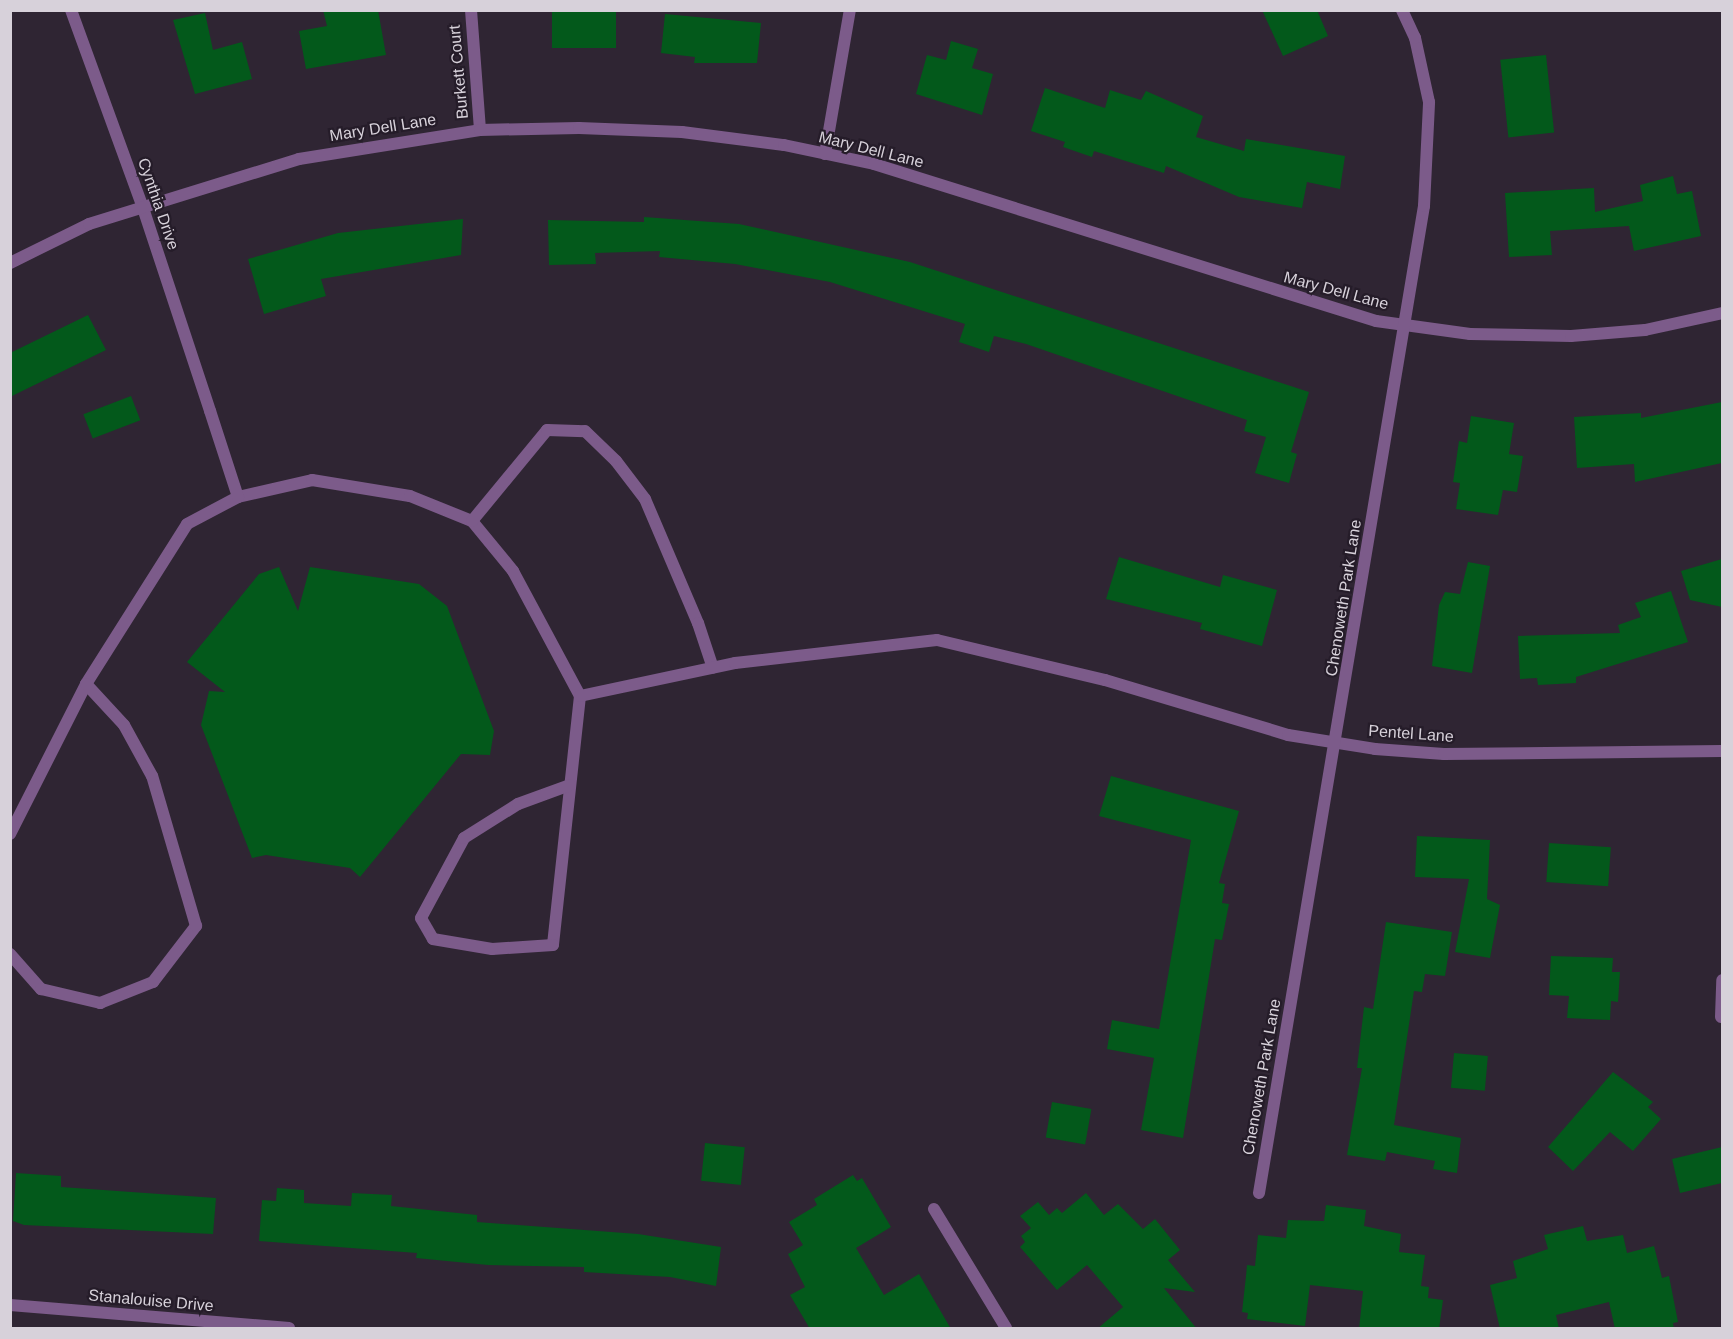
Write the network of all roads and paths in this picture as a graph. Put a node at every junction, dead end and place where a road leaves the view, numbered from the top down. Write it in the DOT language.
graph roads {
  1 [pos="70,10"];
  2 [pos="471,10"];
  3 [pos="849,10"];
  4 [pos="1402,10"];
  5 [pos="480,130"];
  6 [pos="825,154"];
  7 [pos="142,205"];
  8 [pos="10,262"];
  9 [pos="1722,313"];
  10 [pos="1405,325"];
  11 [pos="238,497"];
  12 [pos="472,520"];
  13 [pos="712,668"];
  14 [pos="86,684"];
  15 [pos="580,696"];
  16 [pos="1337,743"];
  17 [pos="1722,751"];
  18 [pos="570,785"];
  19 [pos="10,834"];
  20 [pos="10,954"];
  21 [pos="1722,980"];
  22 [pos="1721,1017"];
  23 [pos="1258,1193"];
  24 [pos="934,1209"];
  25 [pos="10,1305"];
  26 [pos="288,1329"];
  27 [pos="1006,1329"];
  1 -- 7 [label="street, Cynthia Drive"];
  2 -- 5 [label="street, Burkett Court"];
  3 -- 6 [label="street"];
  4 -- 10 [label="street, Chenoweth Park Lane"];
  5 -- 6 [label="street, Mary Dell Lane"];
  5 -- 7 [label="street, Mary Dell Lane"];
  6 -- 10 [label="street, Mary Dell Lane"];
  7 -- 8 [label="street, Mary Dell Lane"];
  7 -- 11 [label="street, Cynthia Drive"];
  9 -- 10 [label="street, Mary Dell Lane"];
  10 -- 16 [label="street, Chenoweth Park Lane"];
  11 -- 12 [label="street"];
  11 -- 14 [label="street"];
  12 -- 13 [label="street"];
  12 -- 15 [label="street"];
  13 -- 15 [label="street, Pentel Lane"];
  13 -- 16 [label="street, Pentel Lane"];
  14 -- 19 [label="street"];
  14 -- 20 [label="street"];
  15 -- 18 [label="street"];
  16 -- 17 [label="street, Pentel Lane"];
  16 -- 23 [label="street, Chenoweth Park Lane"];
  18 -- 18 [label="street"];
  21 -- 22 [label="street"];
  24 -- 27 [label="street"];
  25 -- 26 [label="street, Stanalouise Drive"];
}
